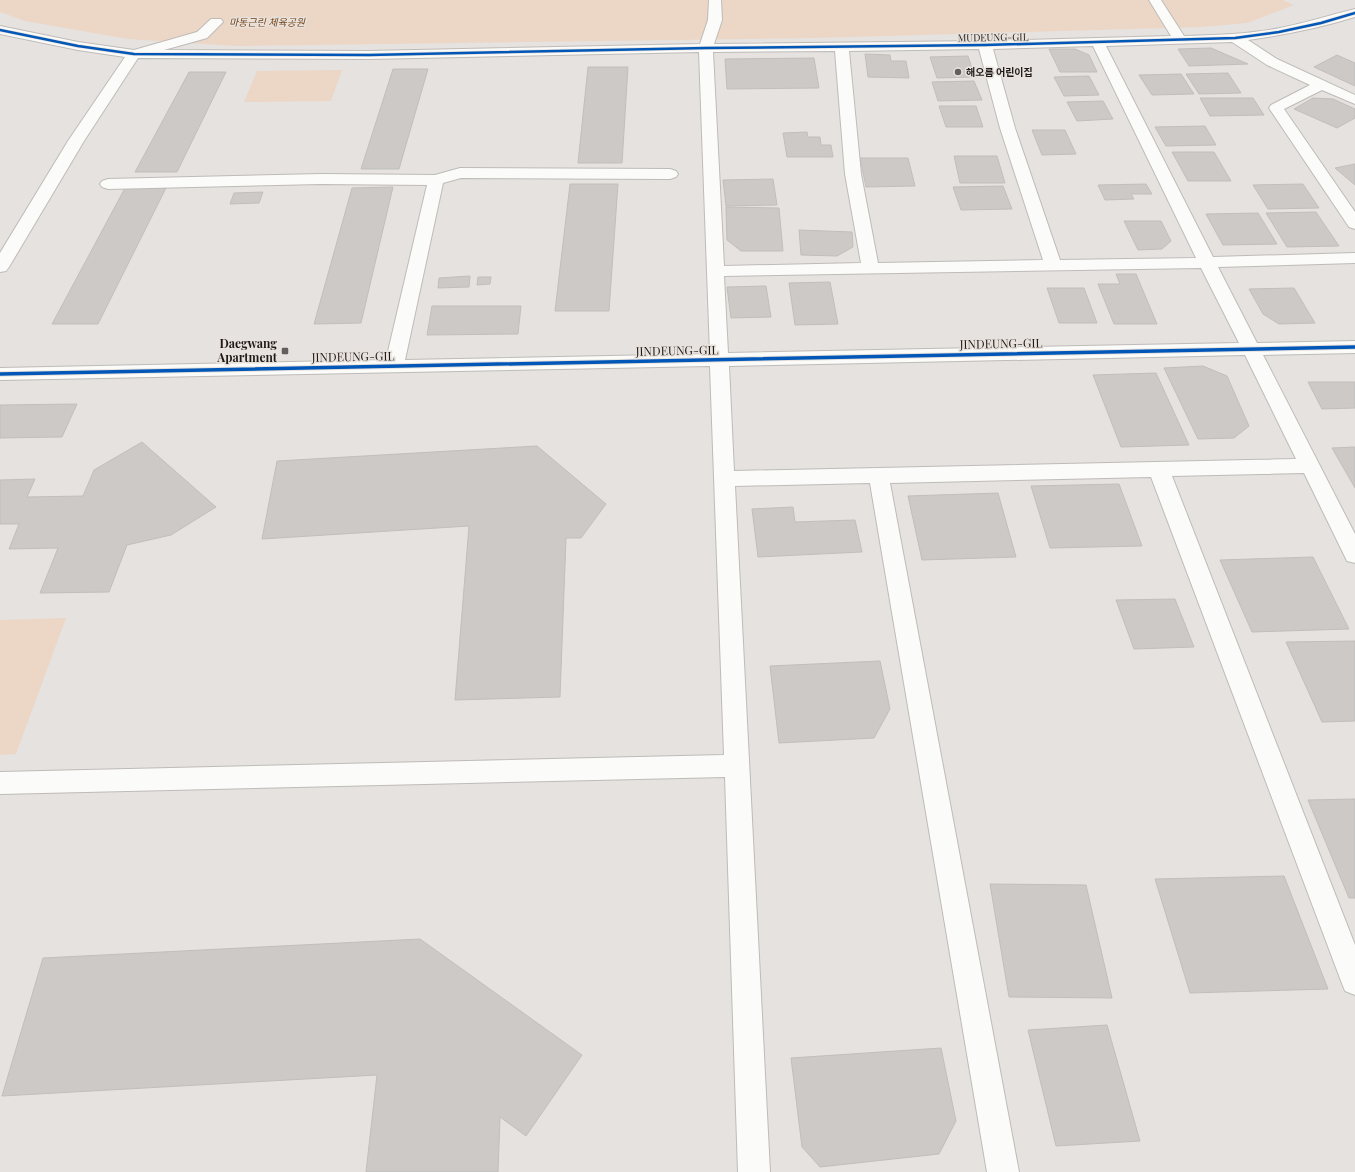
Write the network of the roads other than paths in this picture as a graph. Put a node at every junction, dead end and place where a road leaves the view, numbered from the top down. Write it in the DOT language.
graph roads {
  1 [pos="715,0"];
  2 [pos="1155,0"];
  3 [pos="1355,13"];
  4 [pos="216,22"];
  5 [pos="0,30"];
  6 [pos="1235,38"];
  7 [pos="1180,40"];
  8 [pos="1098,43"];
  9 [pos="985,45"];
  10 [pos="706,48"];
  11 [pos="842,48"];
  12 [pos="134,54"];
  13 [pos="1321,85"];
  14 [pos="1355,100"];
  15 [pos="670,174"];
  16 [pos="436,180"];
  17 [pos="108,184"];
  18 [pos="1355,224"];
  19 [pos="1355,258"];
  20 [pos="1207,262"];
  21 [pos="1053,265"];
  22 [pos="0,267"];
  23 [pos="870,268"];
  24 [pos="715,271"];
  25 [pos="1355,347"];
  26 [pos="1250,349"];
  27 [pos="719,360"];
  28 [pos="394,366"];
  29 [pos="0,374"];
  30 [pos="1309,466"];
  31 [pos="1159,470"];
  32 [pos="879,476"];
  33 [pos="724,479"];
  34 [pos="1355,556"];
  35 [pos="736,766"];
  36 [pos="0,783"];
  37 [pos="1355,981"];
  38 [pos="754,1172"];
  39 [pos="1003,1172"];
  1 -- 10 [label="street"];
  2 -- 7 [label="street"];
  3 -- 6 [label="street, MUDEUNG-GIL"];
  4 -- 12 [label="street"];
  5 -- 12 [label="street, MUDEUNG-GIL"];
  6 -- 7 [label="street, MUDEUNG-GIL"];
  6 -- 13 [label="street"];
  7 -- 8 [label="street, MUDEUNG-GIL"];
  8 -- 9 [label="street, MUDEUNG-GIL"];
  8 -- 20 [label="street"];
  9 -- 11 [label="street, MUDEUNG-GIL"];
  9 -- 21 [label="street"];
  10 -- 11 [label="street, MUDEUNG-GIL"];
  10 -- 12 [label="street, MUDEUNG-GIL"];
  10 -- 24 [label="street"];
  11 -- 23 [label="street"];
  12 -- 22 [label="street"];
  13 -- 14 [label="street"];
  13 -- 18 [label="street"];
  15 -- 16 [label="street"];
  16 -- 17 [label="street"];
  16 -- 28 [label="street"];
  19 -- 20 [label="street"];
  20 -- 21 [label="street"];
  20 -- 26 [label="street"];
  21 -- 23 [label="street"];
  23 -- 24 [label="street"];
  24 -- 27 [label="street"];
  25 -- 26 [label="street, JINDEUNG-GIL"];
  26 -- 27 [label="street, JINDEUNG-GIL"];
  26 -- 30 [label="street"];
  27 -- 28 [label="street, JINDEUNG-GIL"];
  27 -- 33 [label="street"];
  28 -- 29 [label="street, JINDEUNG-GIL"];
  30 -- 31 [label="street"];
  30 -- 34 [label="street"];
  31 -- 32 [label="street"];
  31 -- 37 [label="street"];
  32 -- 33 [label="street"];
  32 -- 39 [label="street"];
  33 -- 35 [label="street"];
  35 -- 36 [label="street"];
  35 -- 38 [label="street"];
}
